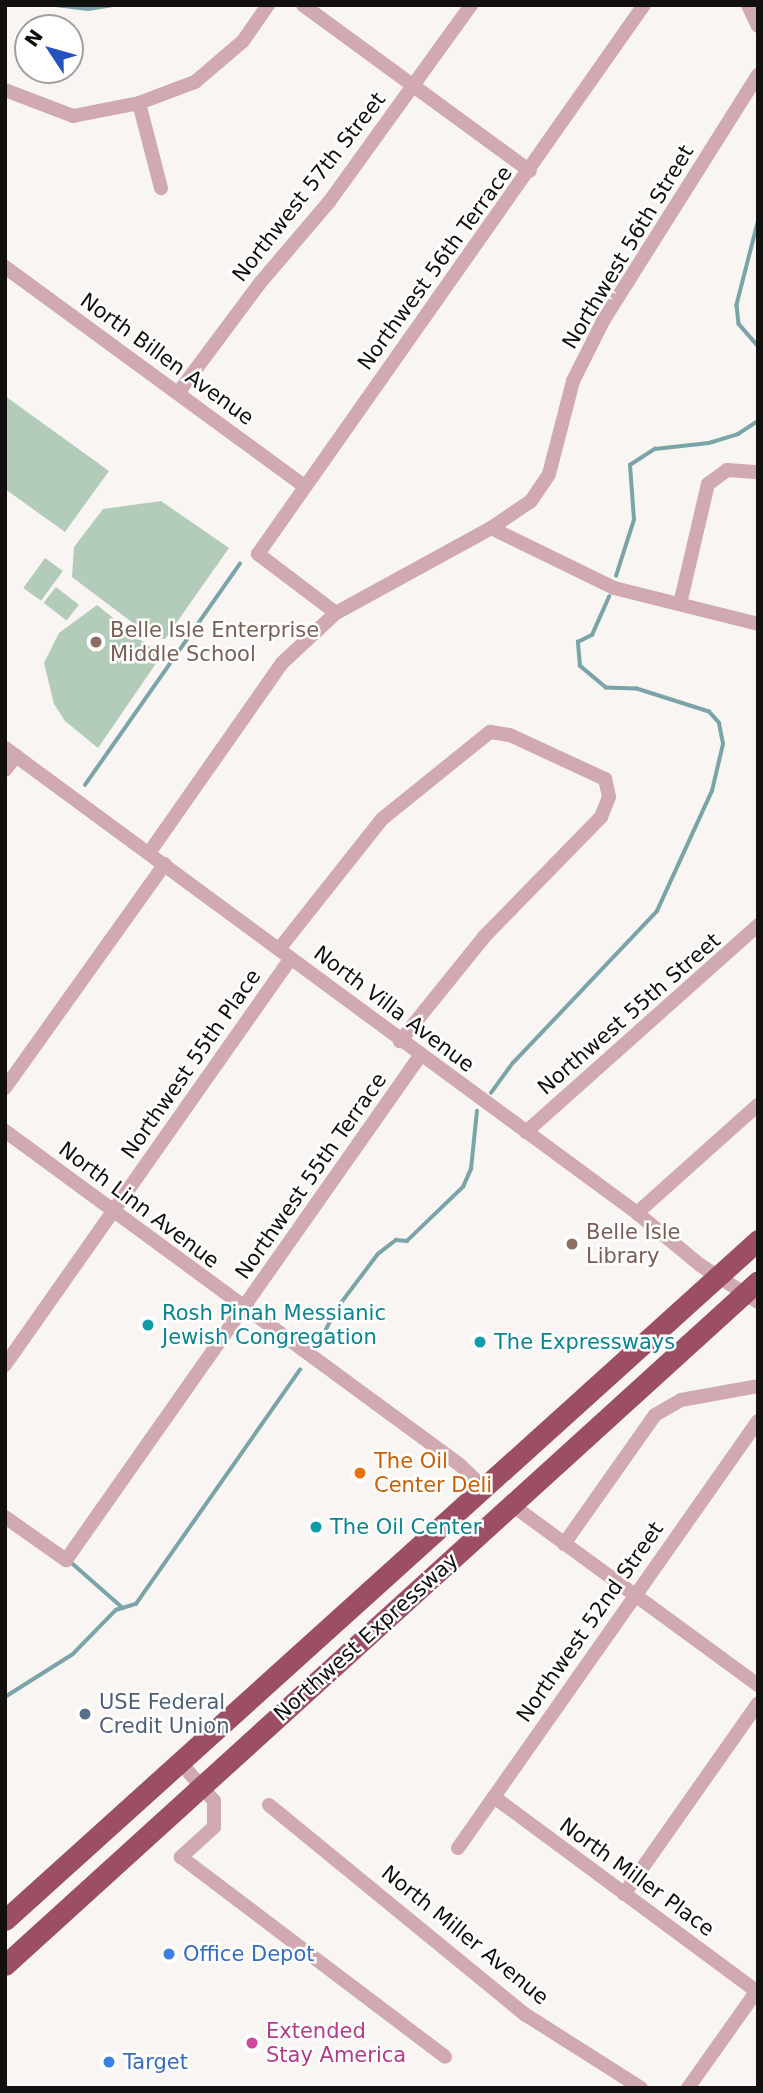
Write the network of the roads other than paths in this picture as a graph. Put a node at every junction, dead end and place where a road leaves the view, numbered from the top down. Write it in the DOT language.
graph roads {
  1 [pos="268,5"];
  2 [pos="303,5"];
  3 [pos="471,5"];
  4 [pos="644,5"];
  5 [pos="748,5"];
  6 [pos="758,26"];
  7 [pos="758,75"];
  8 [pos="412,88"];
  9 [pos="5,90"];
  10 [pos="139,103"];
  11 [pos="530,171"];
  12 [pos="161,188"];
  13 [pos="5,267"];
  14 [pos="178,393"];
  15 [pos="758,472"];
  16 [pos="304,486"];
  17 [pos="491,528"];
  18 [pos="680,604"];
  19 [pos="336,613"];
  20 [pos="758,624"];
  21 [pos="10,752"];
  22 [pos="5,770"];
  23 [pos="149,853"];
  24 [pos="165,864"];
  25 [pos="758,925"];
  26 [pos="279,949"];
  27 [pos="291,958"];
  28 [pos="400,1041"];
  29 [pos="421,1056"];
  30 [pos="5,1088"];
  31 [pos="758,1105"];
  32 [pos="5,1131"];
  33 [pos="526,1132"];
  34 [pos="113,1212"];
  35 [pos="637,1213"];
  36 [pos="758,1240"];
  37 [pos="717,1276"];
  38 [pos="753,1292"];
  39 [pos="243,1308"];
  40 [pos="5,1365"];
  41 [pos="758,1386"];
  42 [pos="758,1421"];
  43 [pos="483,1488"];
  44 [pos="512,1505"];
  45 [pos="7,1521"];
  46 [pos="478,1535"];
  47 [pos="564,1544"];
  48 [pos="634,1596"];
  49 [pos="758,1685"];
  50 [pos="758,1703"];
  51 [pos="180,1762"];
  52 [pos="201,1787"];
  53 [pos="494,1797"];
  54 [pos="269,1805"];
  55 [pos="458,1849"];
  56 [pos="624,1894"];
  57 [pos="5,1920"];
  58 [pos="5,1965"];
  59 [pos="757,1990"];
  60 [pos="446,2057"];
  61 [pos="641,2088"];
  62 [pos="688,2088"];
  1 -- 10 [label="street"];
  2 -- 8 [label="street"];
  3 -- 8 [label="street, Northwest 57th Street"];
  4 -- 11 [label="street, Northwest 56th Terrace"];
  5 -- 6 [label="street"];
  7 -- 17 [label="street, Northwest 56th Street"];
  8 -- 11 [label="street"];
  8 -- 14 [label="street, Northwest 57th Street"];
  9 -- 10 [label="street"];
  10 -- 12 [label="street"];
  11 -- 16 [label="street, Northwest 56th Terrace"];
  13 -- 14 [label="street, North Billen Avenue"];
  14 -- 16 [label="street, North Billen Avenue"];
  15 -- 18 [label="street"];
  16 -- 19 [label="street, Northwest 56th Terrace"];
  17 -- 18 [label="street"];
  17 -- 19 [label="street, Northwest 56th Street"];
  18 -- 20 [label="street"];
  19 -- 23 [label="street, Northwest 56th Street"];
  21 -- 22 [label="street"];
  21 -- 23 [label="street, North Villa Avenue"];
  23 -- 24 [label="street, North Villa Avenue"];
  24 -- 26 [label="street, North Villa Avenue"];
  24 -- 30 [label="street"];
  25 -- 33 [label="street, Northwest 55th Street"];
  26 -- 27 [label="street, North Villa Avenue"];
  26 -- 28 [label="street"];
  27 -- 28 [label="street, North Villa Avenue"];
  27 -- 34 [label="street, Northwest 55th Place"];
  28 -- 29 [label="street, North Villa Avenue"];
  29 -- 33 [label="street, North Villa Avenue"];
  29 -- 39 [label="street, Northwest 55th Terrace"];
  31 -- 35 [label="street"];
  32 -- 34 [label="street, North Linn Avenue"];
  33 -- 35 [label="street, North Villa Avenue"];
  34 -- 39 [label="street, North Linn Avenue"];
  34 -- 40 [label="street, Northwest 55th Place"];
  35 -- 37 [label="street, North Villa Avenue"];
  36 -- 37 [label="highway, Northwest Expressway"];
  37 -- 38 [label="street, North Villa Avenue"];
  37 -- 43 [label="highway, Northwest Expressway"];
  38 -- 44 [label="highway, Northwest Expressway"];
  39 -- 43 [label="street, North Linn Avenue"];
  39 -- 45 [label="street, Northwest 55th Terrace"];
  41 -- 47 [label="street"];
  42 -- 48 [label="street, Northwest 52nd Street"];
  43 -- 46 [label="highway"];
  43 -- 51 [label="highway, Northwest Expressway"];
  44 -- 46 [label="highway, Northwest Expressway"];
  44 -- 47 [label="street"];
  46 -- 52 [label="highway, Northwest Expressway"];
  47 -- 48 [label="street"];
  48 -- 49 [label="street"];
  48 -- 53 [label="street, Northwest 52nd Street"];
  50 -- 56 [label="street"];
  51 -- 52 [label="street"];
  51 -- 57 [label="highway, Northwest Expressway"];
  52 -- 58 [label="highway, Northwest Expressway"];
  52 -- 60 [label="street"];
  53 -- 55 [label="street, Northwest 52nd Street"];
  53 -- 56 [label="street, North Miller Place"];
  54 -- 61 [label="street, North Miller Avenue"];
  56 -- 59 [label="street, North Miller Place"];
  59 -- 62 [label="street"];
}
